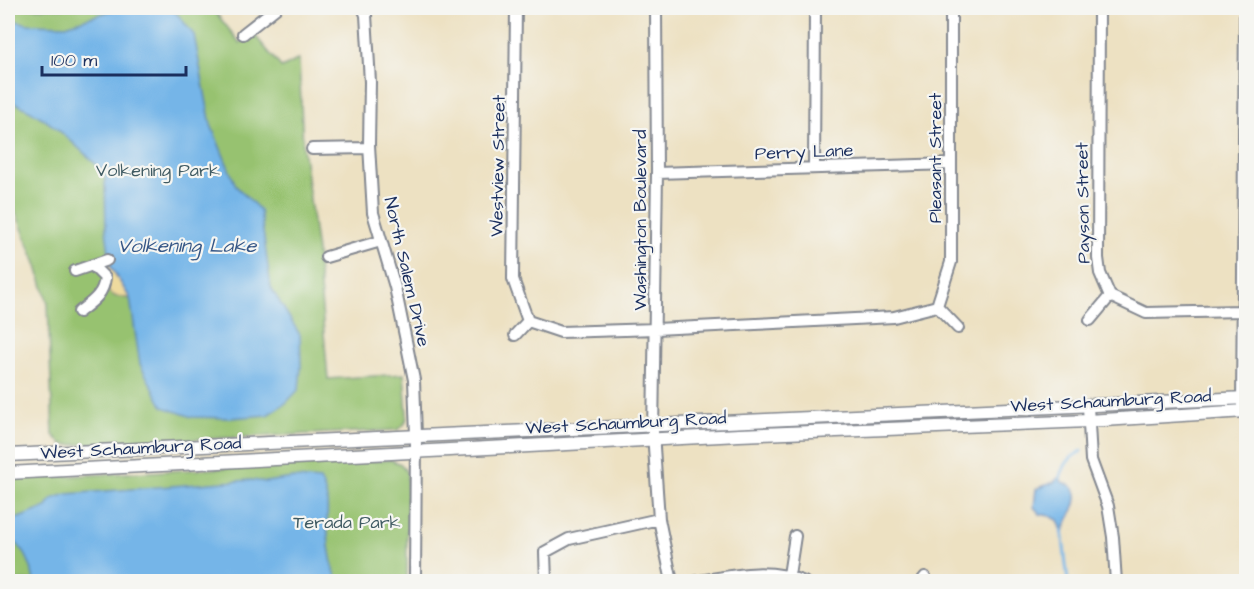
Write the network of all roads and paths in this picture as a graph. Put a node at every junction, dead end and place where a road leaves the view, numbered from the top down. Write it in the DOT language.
graph roads {
  1 [pos="276,8"];
  2 [pos="363,8"];
  3 [pos="516,8"];
  4 [pos="656,8"];
  5 [pos="815,8"];
  6 [pos="951,8"];
  7 [pos="1099,8"];
  8 [pos="1245,8"];
  9 [pos="243,34"];
  10 [pos="369,148"];
  11 [pos="312,149"];
  12 [pos="951,164"];
  13 [pos="814,168"];
  14 [pos="657,173"];
  15 [pos="1245,200"];
  16 [pos="381,241"];
  17 [pos="326,257"];
  18 [pos="106,260"];
  19 [pos="92,265"];
  20 [pos="75,271"];
  21 [pos="1110,296"];
  22 [pos="937,306"];
  23 [pos="1243,311"];
  24 [pos="80,312"];
  25 [pos="1089,320"];
  26 [pos="528,321"];
  27 [pos="958,328"];
  28 [pos="656,329"];
  29 [pos="515,334"];
  30 [pos="1244,398"];
  31 [pos="1088,406"];
  32 [pos="1244,411"];
  33 [pos="1088,421"];
  34 [pos="653,432"];
  35 [pos="416,435"];
  36 [pos="415,452"];
  37 [pos="8,455"];
  38 [pos="8,473"];
  39 [pos="659,519"];
  40 [pos="795,536"];
  41 [pos="789,575"];
  42 [pos="415,582"];
  43 [pos="546,582"];
  44 [pos="672,582"];
  45 [pos="693,582"];
  46 [pos="804,582"];
  47 [pos="1116,582"];
  1 -- 9 [label="street"];
  2 -- 10 [label="street, North Salem Drive"];
  3 -- 26 [label="street, Westview Street"];
  4 -- 14 [label="street, Washington Boulevard"];
  5 -- 13 [label="street"];
  6 -- 12 [label="street, Pleasant Street"];
  7 -- 21 [label="street, Payson Street"];
  8 -- 15 [label="street"];
  10 -- 11 [label="street"];
  10 -- 16 [label="street, North Salem Drive"];
  12 -- 13 [label="street, Perry Lane"];
  12 -- 22 [label="street, Pleasant Street"];
  13 -- 14 [label="street, Perry Lane"];
  14 -- 28 [label="street, Washington Boulevard"];
  15 -- 23 [label="street"];
  16 -- 17 [label="street"];
  16 -- 35 [label="street, North Salem Drive"];
  18 -- 19 [label="street"];
  19 -- 20 [label="street"];
  19 -- 24 [label="street"];
  21 -- 23 [label="street"];
  21 -- 25 [label="street"];
  22 -- 27 [label="street"];
  22 -- 28 [label="street"];
  23 -- 30 [label="street"];
  26 -- 28 [label="street"];
  26 -- 29 [label="street"];
  28 -- 34 [label="street, Washington Boulevard"];
  30 -- 31 [label="main road, West Schaumburg Road"];
  30 -- 32 [label="street"];
  31 -- 33 [label="street"];
  31 -- 34 [label="main road, West Schaumburg Road"];
  32 -- 33 [label="main road, West Schaumburg Road"];
  33 -- 34 [label="main road, West Schaumburg Road"];
  33 -- 47 [label="street"];
  34 -- 35 [label="main road, West Schaumburg Road"];
  34 -- 36 [label="main road, West Schaumburg Road"];
  34 -- 39 [label="street, Washington Boulevard"];
  35 -- 36 [label="street, North Salem Drive"];
  35 -- 37 [label="main road, West Schaumburg Road"];
  36 -- 38 [label="main road, West Schaumburg Road"];
  36 -- 42 [label="street, North Salem Drive"];
  39 -- 43 [label="street"];
  39 -- 44 [label="street, Washington Boulevard"];
  40 -- 41 [label="street"];
  41 -- 45 [label="street"];
  41 -- 46 [label="street"];
}
